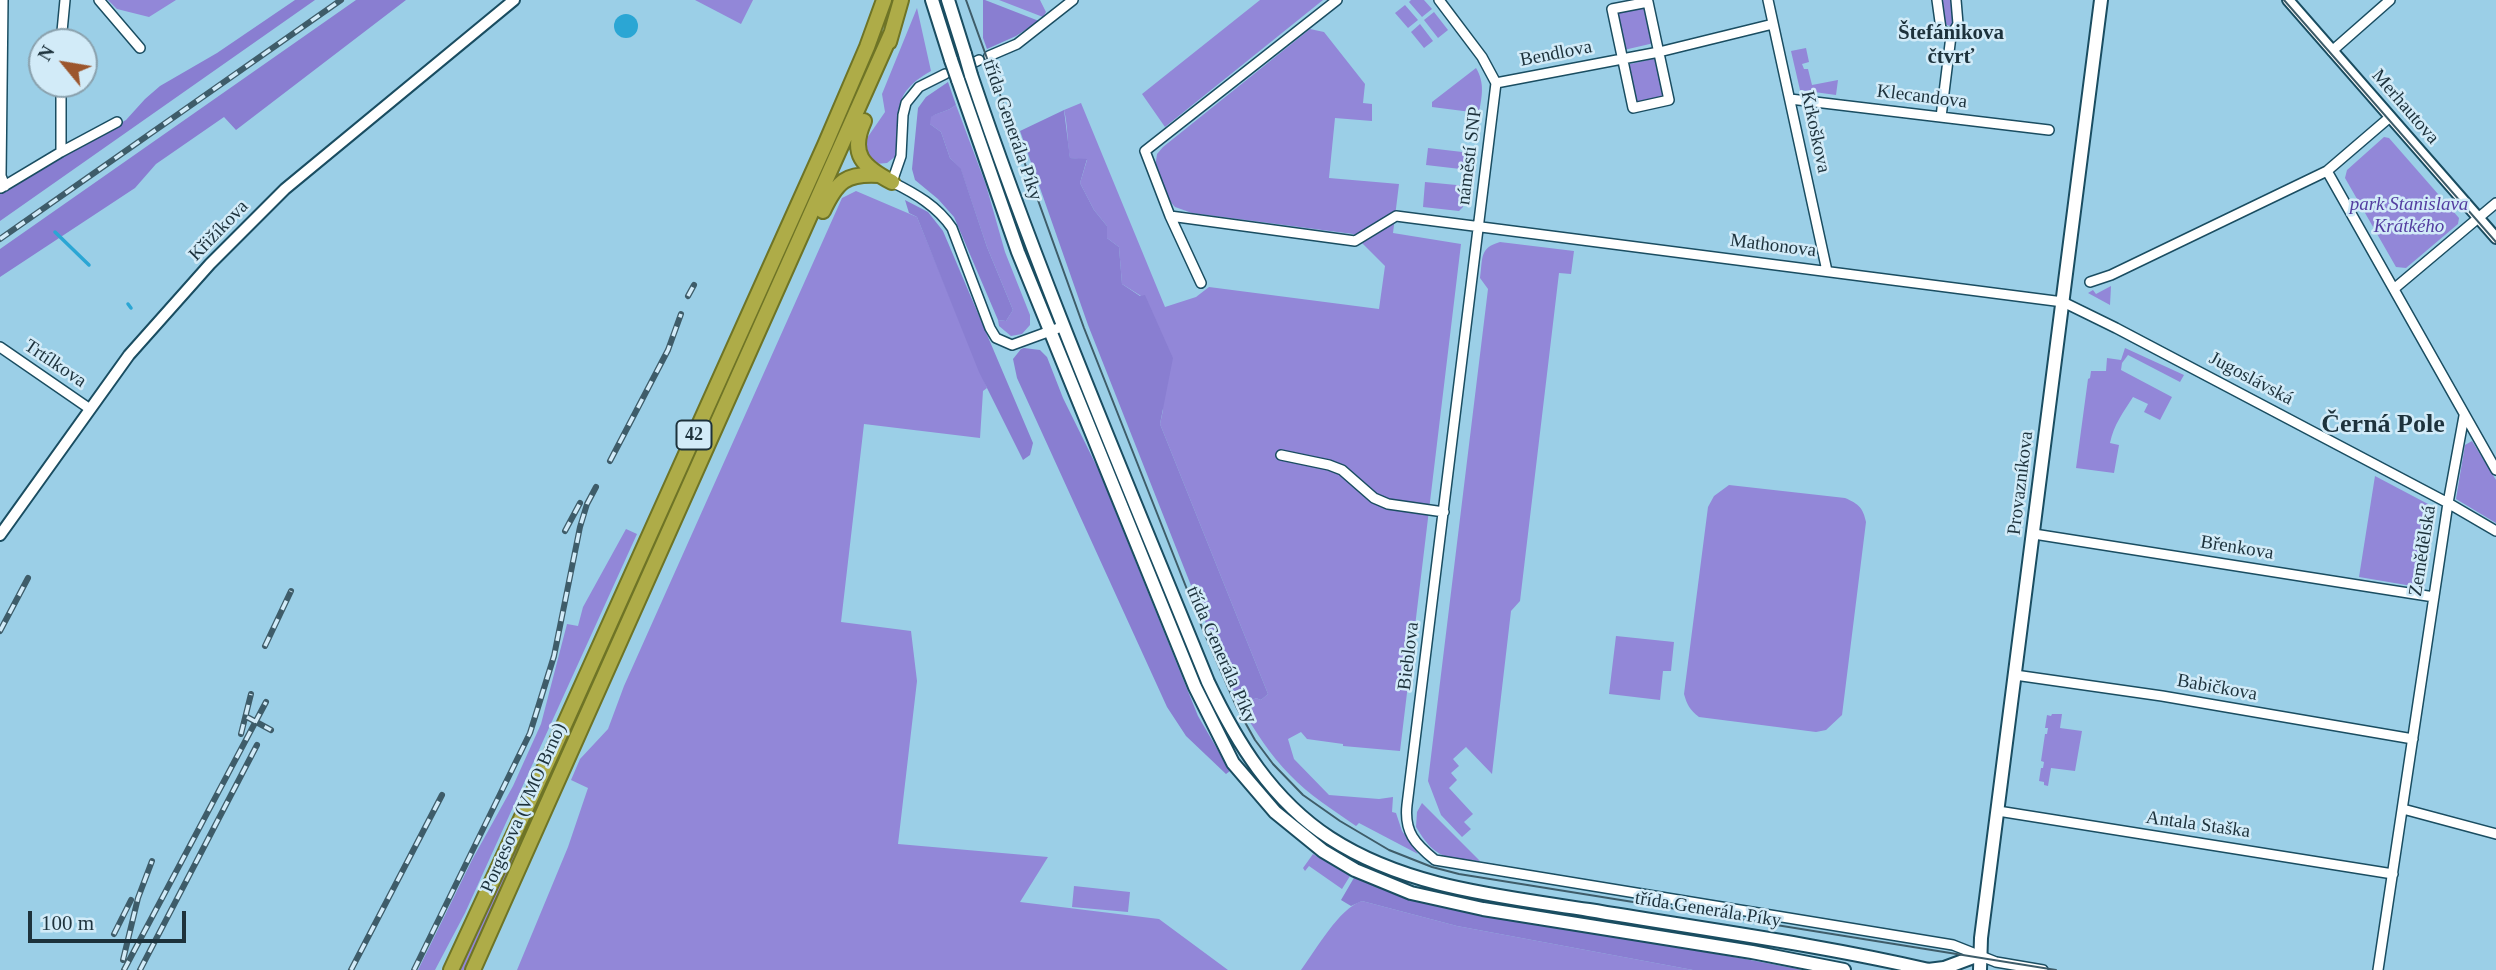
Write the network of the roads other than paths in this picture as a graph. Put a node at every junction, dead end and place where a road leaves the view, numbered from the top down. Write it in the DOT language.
graph roads {
  1 [pos="2,0"];
  2 [pos="65,0"];
  3 [pos="99,0"];
  4 [pos="514,0"];
  5 [pos="884,0"];
  6 [pos="901,0"];
  7 [pos="932,0"];
  8 [pos="948,0"];
  9 [pos="1073,0"];
  10 [pos="1337,0"];
  11 [pos="1439,0"];
  12 [pos="1768,0"];
  13 [pos="1937,0"];
  14 [pos="1956,0"];
  15 [pos="2101,0"];
  16 [pos="2288,0"];
  17 [pos="2390,0"];
  18 [pos="1773,24"];
  19 [pos="62,28"];
  20 [pos="891,34"];
  21 [pos="1951,36"];
  22 [pos="140,48"];
  23 [pos="2332,51"];
  24 [pos="1659,52"];
  25 [pos="989,56"];
  26 [pos="1622,59"];
  27 [pos="945,74"];
  28 [pos="1496,83"];
  29 [pos="61,98"];
  30 [pos="1790,99"];
  31 [pos="1941,117"];
  32 [pos="2390,117"];
  33 [pos="117,122"];
  34 [pos="2049,130"];
  35 [pos="61,152"];
  36 [pos="2327,171"];
  37 [pos="886,178"];
  38 [pos="2,187"];
  39 [pos="2496,203"];
  40 [pos="1170,216"];
  41 [pos="2479,218"];
  42 [pos="1480,225"];
  43 [pos="2496,238"];
  44 [pos="1827,271"];
  45 [pos="783,278"];
  46 [pos="2090,282"];
  47 [pos="1201,283"];
  48 [pos="2395,288"];
  49 [pos="2063,302"];
  50 [pos="1064,326"];
  51 [pos="1051,332"];
  52 [pos="0,347"];
  53 [pos="90,409"];
  54 [pos="2464,416"];
  55 [pos="1281,455"];
  56 [pos="2496,470"];
  57 [pos="2448,503"];
  58 [pos="1444,512"];
  59 [pos="2496,531"];
  60 [pos="2034,534"];
  61 [pos="0,535"];
  62 [pos="2434,597"];
  63 [pos="2015,675"];
  64 [pos="2413,739"];
  65 [pos="1407,805"];
  66 [pos="2403,809"];
  67 [pos="1998,811"];
  68 [pos="2496,834"];
  69 [pos="2393,874"];
  70 [pos="485,899"];
  71 [pos="1979,955"];
  72 [pos="440,970"];
  73 [pos="451,970"];
  74 [pos="473,970"];
  75 [pos="1844,970"];
  76 [pos="1929,970"];
  77 [pos="1970,970"];
  78 [pos="1980,970"];
  79 [pos="2043,970"];
  80 [pos="2378,970"];
  1 -- 38 [label="street"];
  2 -- 19 [label="street"];
  3 -- 22 [label="street"];
  4 -- 53 [label="street, Křižíkova"];
  5 -- 70 [label="highway, 42"];
  6 -- 20 [label="highway, 42"];
  7 -- 51 [label="main road, třída Generála Píky, bridge"];
  8 -- 50 [label="main road, třída Generála Píky"];
  9 -- 25 [label="street"];
  10 -- 40 [label="street"];
  11 -- 28 [label="street, náměstí SNP"];
  12 -- 18 [label="street, Krkoškova"];
  13 -- 21 [label="street"];
  14 -- 21 [label="street"];
  15 -- 49 [label="main road, Provazníkova"];
  16 -- 23 [label="street, Merhautova"];
  17 -- 23 [label="street"];
  18 -- 24 [label="street, Bendlova"];
  18 -- 30 [label="street, Krkoškova"];
  20 -- 37 [label="highway, 42"];
  20 -- 45 [label="highway, 42"];
  21 -- 31 [label="street"];
  23 -- 32 [label="street, Merhautova"];
  24 -- 26 [label="street, Bendlova"];
  24 -- 26 [label="street, Bendlova"];
  24 -- 26 [label="street, Bendlova"];
  26 -- 28 [label="street, Bendlova"];
  27 -- 37 [label="street"];
  28 -- 42 [label="street, náměstí SNP"];
  29 -- 35 [label="street"];
  30 -- 31 [label="street, Klecandova"];
  30 -- 44 [label="street, Krkoškova"];
  31 -- 34 [label="street, Klecandova"];
  32 -- 36 [label="street"];
  32 -- 41 [label="street, Merhautova"];
  33 -- 35 [label="street"];
  35 -- 38 [label="street"];
  36 -- 46 [label="street"];
  36 -- 48 [label="street"];
  37 -- 45 [label="highway, 42"];
  37 -- 51 [label="street"];
  39 -- 41 [label="street"];
  40 -- 42 [label="street, náměstí SNP"];
  40 -- 47 [label="street"];
  41 -- 43 [label="street, Merhautova"];
  41 -- 48 [label="street"];
  42 -- 44 [label="street, Mathonova"];
  42 -- 58 [label="street, Bieblova"];
  44 -- 49 [label="street, Mathonova"];
  45 -- 74 [label="highway, Porgesova (VMO Brno) / 42"];
  48 -- 54 [label="street"];
  49 -- 57 [label="street, Jugoslávská"];
  49 -- 60 [label="main road, Provazníkova"];
  50 -- 51 [label="street"];
  50 -- 76 [label="main road, třída Generála Píky"];
  51 -- 75 [label="main road, třída Generála Píky"];
  52 -- 53 [label="street, Trtílkova"];
  53 -- 61 [label="street, Křižíkova"];
  54 -- 56 [label="street"];
  54 -- 57 [label="street, Zemědělská"];
  55 -- 58 [label="street"];
  57 -- 59 [label="street, Jugoslávská"];
  57 -- 62 [label="street, Zemědělská"];
  58 -- 65 [label="street, Bieblova"];
  60 -- 62 [label="street, Břenkova"];
  60 -- 63 [label="main road, Provazníkova"];
  62 -- 64 [label="street, Zemědělská"];
  63 -- 64 [label="street, Babičkova"];
  63 -- 67 [label="main road, Provazníkova"];
  64 -- 66 [label="street, Zemědělská"];
  65 -- 71 [label="street, třída Generála Píky"];
  66 -- 68 [label="street"];
  66 -- 69 [label="street, Zemědělská"];
  67 -- 69 [label="street, Antala Staška"];
  67 -- 71 [label="main road, Provazníkova"];
  69 -- 80 [label="street, Zemědělská"];
  70 -- 72 [label="highway, 42"];
  70 -- 73 [label="highway, 42"];
  71 -- 76 [label="main road"];
  71 -- 77 [label="main road"];
  71 -- 78 [label="main road, Provazníkova"];
  71 -- 79 [label="street, třída Generála Píky"];
}
